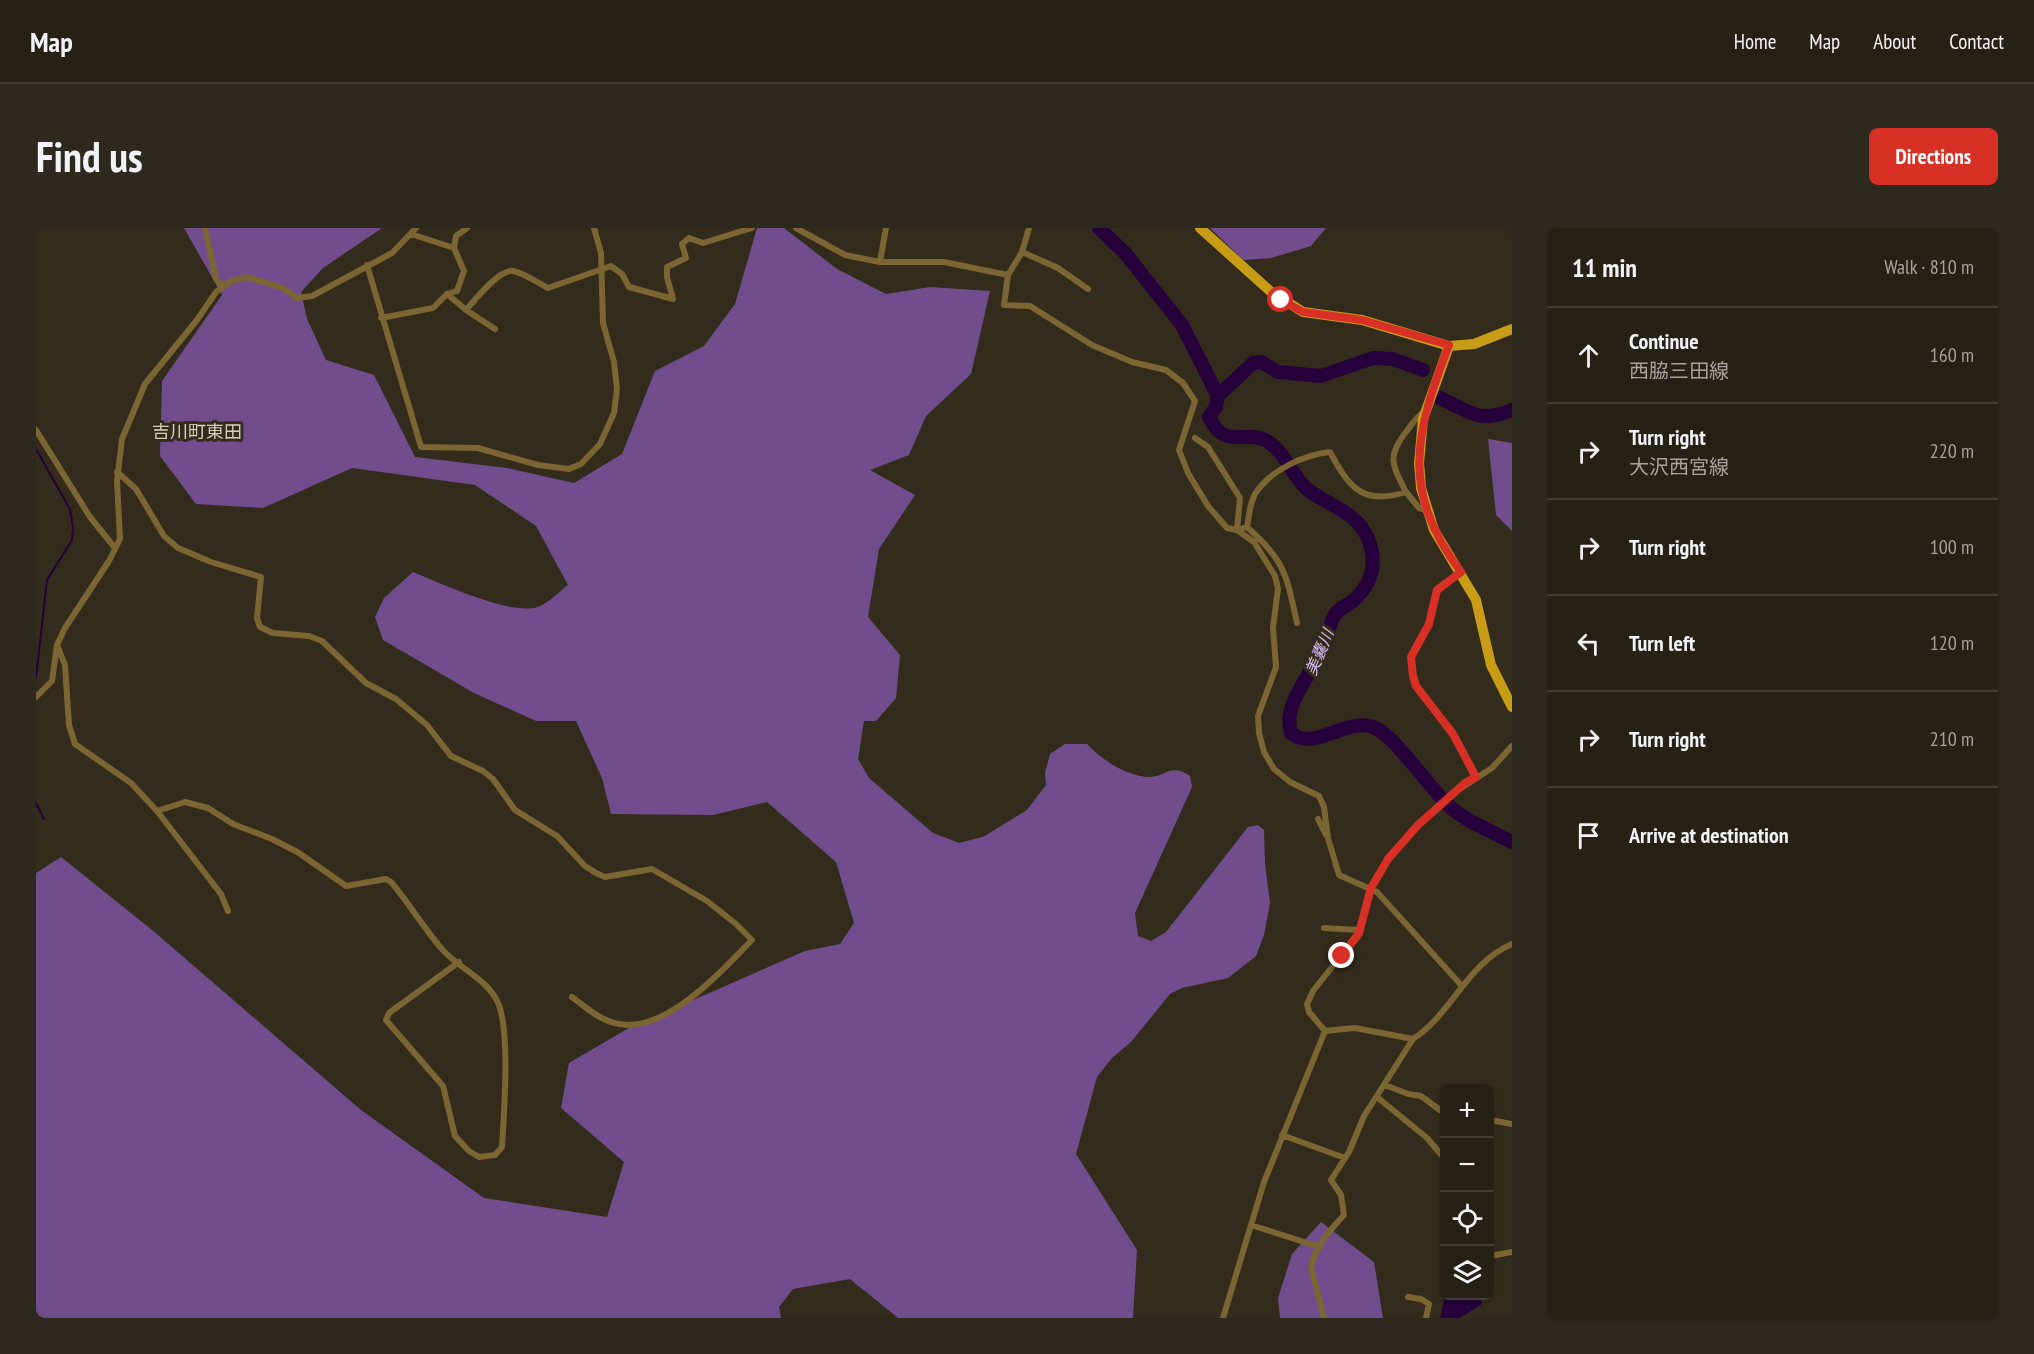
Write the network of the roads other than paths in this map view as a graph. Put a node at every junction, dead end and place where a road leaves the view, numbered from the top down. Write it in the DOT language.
graph roads {
  1 [pos="205,228"];
  2 [pos="467,228"];
  3 [pos="594,228"];
  4 [pos="752,228"];
  5 [pos="796,228"];
  6 [pos="886,228"];
  7 [pos="1029,228"];
  8 [pos="1200,228"];
  9 [pos="413,231"];
  10 [pos="454,248"];
  11 [pos="1022,252"];
  12 [pos="880,262"];
  13 [pos="367,266"];
  14 [pos="602,268"];
  15 [pos="1008,275"];
  16 [pos="222,286"];
  17 [pos="1088,289"];
  18 [pos="447,294"];
  19 [pos="465,310"];
  20 [pos="381,318"];
  21 [pos="495,329"];
  22 [pos="1512,329"];
  23 [pos="1449,345"];
  24 [pos="1425,411"];
  25 [pos="36,430"];
  26 [pos="1195,438"];
  27 [pos="117,472"];
  28 [pos="1406,492"];
  29 [pos="1426,510"];
  30 [pos="1247,527"];
  31 [pos="1237,530"];
  32 [pos="115,548"];
  33 [pos="1461,572"];
  34 [pos="1297,623"];
  35 [pos="57,645"];
  36 [pos="36,697"];
  37 [pos="1512,707"];
  38 [pos="1512,746"];
  39 [pos="1476,777"];
  40 [pos="157,812"];
  41 [pos="1318,819"];
  42 [pos="1328,837"];
  43 [pos="1371,888"];
  44 [pos="228,911"];
  45 [pos="1324,928"];
  46 [pos="1359,930"];
  47 [pos="1512,944"];
  48 [pos="459,962"];
  49 [pos="1462,986"];
  50 [pos="572,998"];
  51 [pos="1325,1031"];
  52 [pos="1413,1039"];
  53 [pos="1385,1085"];
  54 [pos="1377,1096"];
  55 [pos="1440,1110"];
  56 [pos="1494,1121"];
  57 [pos="1512,1124"];
  58 [pos="1281,1135"];
  59 [pos="1440,1153"];
  60 [pos="1345,1158"];
  61 [pos="1251,1225"];
  62 [pos="1320,1247"];
  63 [pos="1512,1252"];
  64 [pos="1494,1255"];
  65 [pos="1408,1297"];
  66 [pos="1223,1318"];
  67 [pos="1324,1318"];
  68 [pos="1426,1318"];
  1 -- 16 [label="street"];
  2 -- 10 [label="street"];
  3 -- 14 [label="street"];
  4 -- 14 [label="street"];
  5 -- 12 [label="street"];
  6 -- 12 [label="street"];
  7 -- 11 [label="street"];
  8 -- 23 [label="main road"];
  9 -- 10 [label="street"];
  9 -- 13 [label="street"];
  10 -- 18 [label="street"];
  11 -- 15 [label="street"];
  11 -- 17 [label="street"];
  12 -- 15 [label="street"];
  13 -- 16 [label="street"];
  13 -- 20 [label="street"];
  14 -- 19 [label="street"];
  14 -- 20 [label="street"];
  15 -- 31 [label="street"];
  16 -- 27 [label="street"];
  18 -- 19 [label="street"];
  18 -- 20 [label="street"];
  19 -- 21 [label="street"];
  22 -- 23 [label="main road"];
  23 -- 24 [label="main road"];
  24 -- 28 [label="street"];
  24 -- 29 [label="main road"];
  25 -- 32 [label="street"];
  26 -- 31 [label="street"];
  27 -- 32 [label="street"];
  27 -- 50 [label="street"];
  28 -- 29 [label="street"];
  28 -- 30 [label="street"];
  29 -- 33 [label="main road"];
  30 -- 31 [label="street"];
  30 -- 34 [label="street"];
  31 -- 42 [label="street"];
  32 -- 35 [label="street"];
  33 -- 37 [label="main road"];
  33 -- 39 [label="street"];
  35 -- 36 [label="street"];
  35 -- 40 [label="street"];
  38 -- 39 [label="street"];
  39 -- 43 [label="street"];
  40 -- 44 [label="street"];
  40 -- 48 [label="street"];
  41 -- 42 [label="street"];
  42 -- 43 [label="street"];
  43 -- 46 [label="street"];
  43 -- 49 [label="street"];
  45 -- 46 [label="street"];
  46 -- 51 [label="street"];
  47 -- 49 [label="street"];
  48 -- 48 [label="street"];
  49 -- 52 [label="street"];
  51 -- 52 [label="street"];
  51 -- 58 [label="street"];
  52 -- 53 [label="street"];
  53 -- 54 [label="street"];
  53 -- 55 [label="street"];
  54 -- 59 [label="street"];
  54 -- 60 [label="street"];
  56 -- 57 [label="street"];
  58 -- 60 [label="street"];
  58 -- 61 [label="street"];
  60 -- 62 [label="street"];
  61 -- 62 [label="street"];
  61 -- 66 [label="street"];
  62 -- 67 [label="street"];
  63 -- 64 [label="street"];
  65 -- 68 [label="street"];
}
